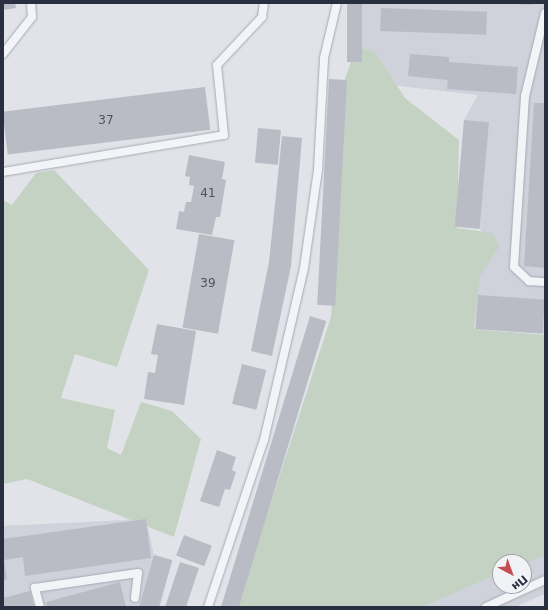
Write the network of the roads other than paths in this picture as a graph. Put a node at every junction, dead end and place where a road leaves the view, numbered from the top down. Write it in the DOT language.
graph roads {
  1 [pos="31,3"];
  2 [pos="264,3"];
  3 [pos="337,3"];
  4 [pos="545,13"];
  5 [pos="542,37"];
  6 [pos="3,54"];
  7 [pos="3,172"];
  8 [pos="545,282"];
  9 [pos="545,580"];
  10 [pos="135,598"];
  11 [pos="40,607"];
  12 [pos="208,607"];
  13 [pos="486,607"];
  1 -- 6 [label="lane"];
  2 -- 7 [label="lane"];
  3 -- 12 [label="lane"];
  4 -- 5 [label="lane"];
  5 -- 8 [label="lane"];
  9 -- 13 [label="lane"];
  10 -- 11 [label="lane"];
}
